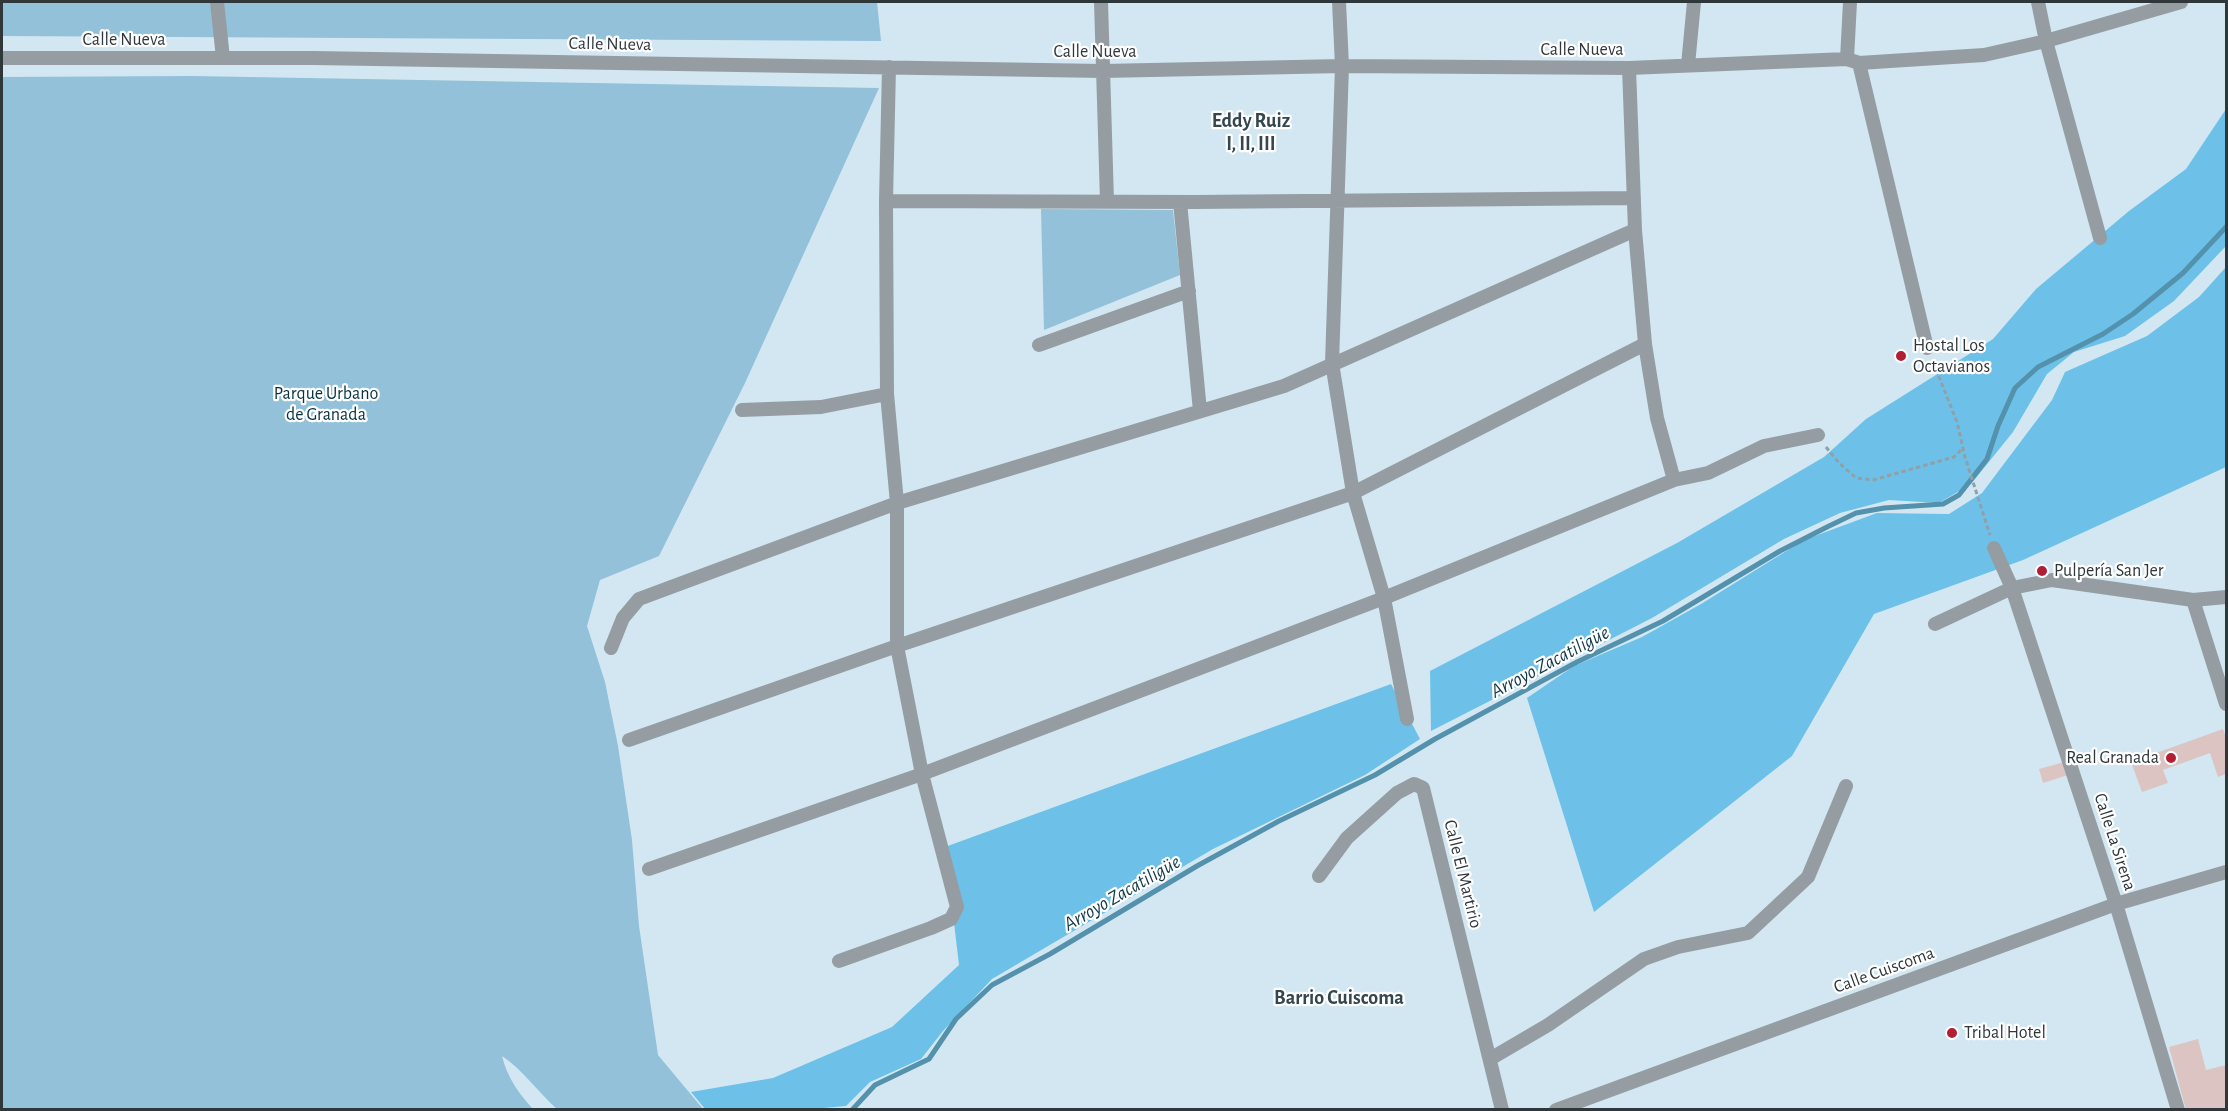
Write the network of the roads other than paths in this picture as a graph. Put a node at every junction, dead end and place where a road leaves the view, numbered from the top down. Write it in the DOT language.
graph roads {
  1 [pos="217,2"];
  2 [pos="1101,2"];
  3 [pos="1338,2"];
  4 [pos="1694,2"];
  5 [pos="1850,2"];
  6 [pos="2038,2"];
  7 [pos="2181,2"];
  8 [pos="2046,41"];
  9 [pos="2,58"];
  10 [pos="224,58"];
  11 [pos="1853,61"];
  12 [pos="1688,65"];
  13 [pos="1342,66"];
  14 [pos="889,67"];
  15 [pos="1629,69"];
  16 [pos="1103,71"];
  17 [pos="1634,198"];
  18 [pos="1338,200"];
  19 [pos="886,201"];
  20 [pos="1107,201"];
  21 [pos="1180,202"];
  22 [pos="1635,230"];
  23 [pos="2100,238"];
  24 [pos="1189,291"];
  25 [pos="1645,344"];
  26 [pos="1039,345"];
  27 [pos="1927,348"];
  28 [pos="1332,363"];
  29 [pos="887,394"];
  30 [pos="742,410"];
  31 [pos="1200,411"];
  32 [pos="1818,435"];
  33 [pos="1674,480"];
  34 [pos="1353,493"];
  35 [pos="897,503"];
  36 [pos="1994,548"];
  37 [pos="2012,588"];
  38 [pos="2226,597"];
  39 [pos="1384,598"];
  40 [pos="2193,600"];
  41 [pos="1935,624"];
  42 [pos="897,646"];
  43 [pos="610,648"];
  44 [pos="2226,704"];
  45 [pos="1407,719"];
  46 [pos="629,740"];
  47 [pos="922,774"];
  48 [pos="1846,786"];
  49 [pos="650,869"];
  50 [pos="2226,872"];
  51 [pos="1319,876"];
  52 [pos="2116,904"];
  53 [pos="839,962"];
  54 [pos="1490,1059"];
  55 [pos="1502,1110"];
  56 [pos="1556,1110"];
  57 [pos="2178,1110"];
  1 -- 10 [label="street"];
  2 -- 16 [label="street"];
  3 -- 13 [label="street"];
  4 -- 12 [label="street"];
  5 -- 11 [label="street"];
  6 -- 8 [label="street"];
  7 -- 8 [label="street, Calle Nueva"];
  8 -- 11 [label="street, Calle Nueva"];
  8 -- 23 [label="street"];
  9 -- 10 [label="street, Calle Nueva"];
  10 -- 14 [label="street, Calle Nueva"];
  11 -- 12 [label="street, Calle Nueva"];
  11 -- 27 [label="street"];
  12 -- 15 [label="street, Calle Nueva"];
  13 -- 15 [label="street, Calle Nueva"];
  13 -- 16 [label="street, Calle Nueva"];
  13 -- 18 [label="street"];
  14 -- 16 [label="street, Calle Nueva"];
  14 -- 19 [label="street"];
  15 -- 17 [label="street"];
  16 -- 20 [label="street"];
  17 -- 18 [label="street"];
  17 -- 22 [label="street"];
  18 -- 21 [label="street"];
  18 -- 28 [label="street"];
  19 -- 20 [label="street"];
  19 -- 29 [label="street"];
  20 -- 21 [label="street"];
  21 -- 24 [label="street"];
  22 -- 25 [label="street"];
  22 -- 28 [label="street"];
  24 -- 26 [label="street"];
  24 -- 31 [label="street"];
  25 -- 33 [label="street"];
  25 -- 34 [label="street"];
  28 -- 31 [label="street"];
  28 -- 34 [label="street"];
  29 -- 30 [label="street"];
  29 -- 35 [label="street"];
  31 -- 35 [label="street"];
  32 -- 33 [label="street"];
  33 -- 39 [label="street"];
  34 -- 39 [label="street"];
  34 -- 42 [label="street"];
  35 -- 42 [label="street"];
  35 -- 43 [label="street"];
  36 -- 37 [label="street, Calle La Sirena"];
  37 -- 40 [label="street"];
  37 -- 41 [label="street"];
  37 -- 52 [label="street, Calle La Sirena"];
  38 -- 40 [label="street"];
  39 -- 45 [label="street"];
  39 -- 47 [label="street"];
  40 -- 44 [label="street"];
  42 -- 46 [label="street"];
  42 -- 47 [label="street"];
  47 -- 49 [label="street"];
  47 -- 53 [label="street"];
  48 -- 54 [label="street"];
  50 -- 52 [label="street, Calle Cuiscoma"];
  51 -- 54 [label="street, Calle El Martirio"];
  52 -- 56 [label="street, Calle Cuiscoma"];
  52 -- 57 [label="street, Calle La Sirena"];
  54 -- 55 [label="street, Calle El Martirio"];
}
